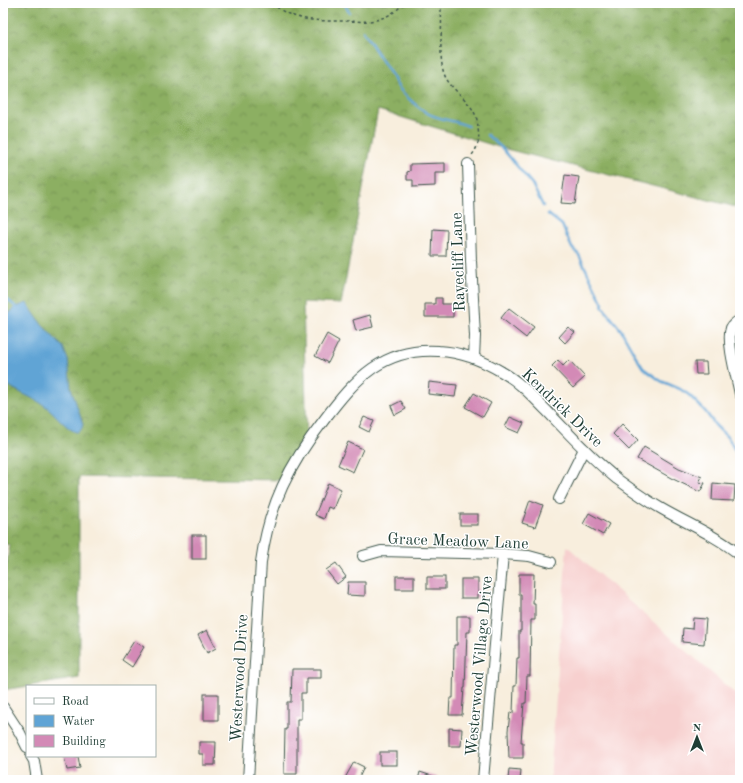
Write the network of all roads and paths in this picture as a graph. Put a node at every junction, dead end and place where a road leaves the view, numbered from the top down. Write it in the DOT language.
graph roads {
  1 [pos="272,3"];
  2 [pos="405,3"];
  3 [pos="440,3"];
  4 [pos="468,164"];
  5 [pos="740,320"];
  6 [pos="474,358"];
  7 [pos="740,394"];
  8 [pos="584,449"];
  9 [pos="559,499"];
  10 [pos="503,554"];
  11 [pos="740,555"];
  12 [pos="363,556"];
  13 [pos="551,562"];
  14 [pos="260,577"];
  15 [pos="3,707"];
  16 [pos="26,745"];
  17 [pos="32,757"];
  18 [pos="37,780"];
  19 [pos="248,780"];
  20 [pos="483,780"];
  1 -- 2 [label="path"];
  3 -- 4 [label="path"];
  4 -- 6 [label="street, Rayecliff Lane"];
  5 -- 7 [label="street"];
  6 -- 8 [label="street, Kendrick Drive"];
  6 -- 14 [label="street, Kendrick Drive"];
  8 -- 9 [label="street"];
  8 -- 11 [label="street, Kendrick Drive"];
  10 -- 12 [label="street, Grace Meadow Lane"];
  10 -- 13 [label="street, Grace Meadow Lane"];
  10 -- 20 [label="street, Westerwood Village Drive"];
  14 -- 19 [label="street, Westerwood Drive"];
  15 -- 16 [label="street"];
  17 -- 18 [label="street"];
}
